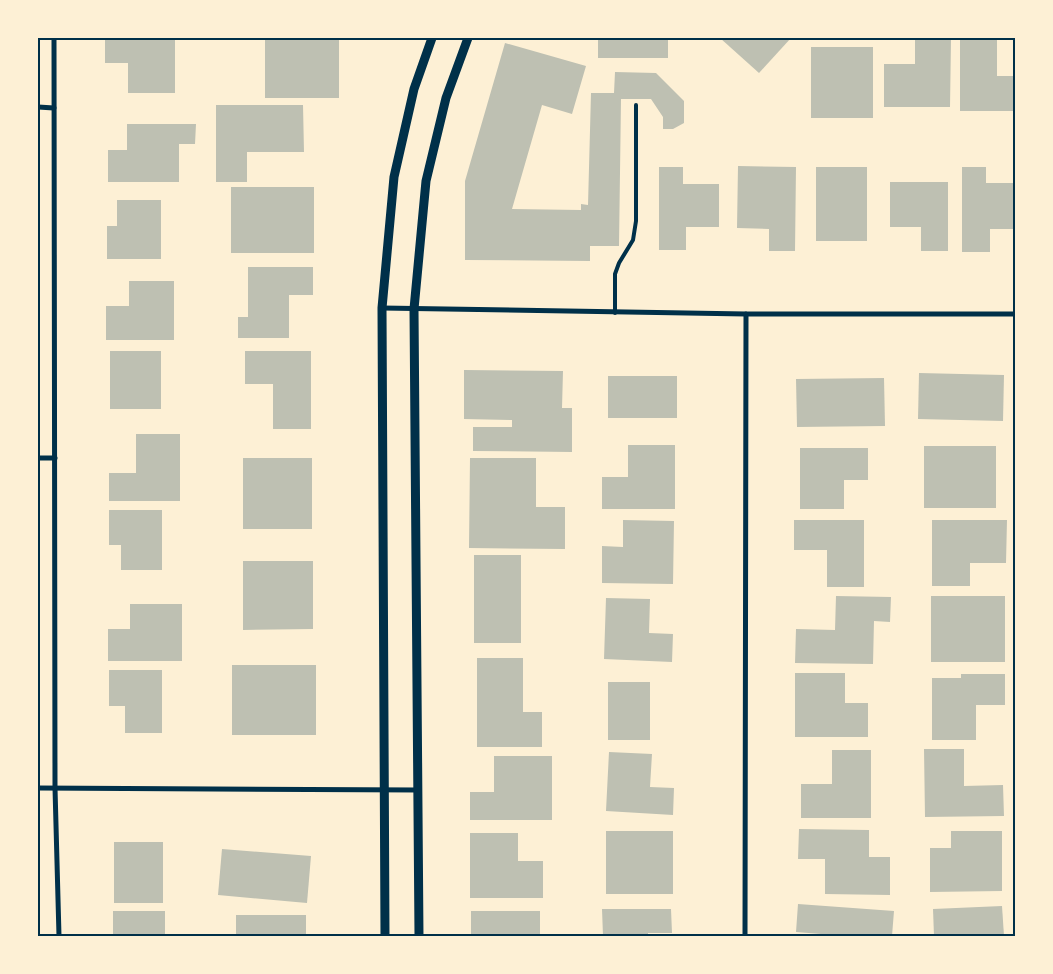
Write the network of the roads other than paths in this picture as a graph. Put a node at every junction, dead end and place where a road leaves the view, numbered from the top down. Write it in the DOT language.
graph roads {
  1 [pos="54,38"];
  2 [pos="432,38"];
  3 [pos="468,38"];
  4 [pos="636,105"];
  5 [pos="38,107"];
  6 [pos="54,108"];
  7 [pos="382,308"];
  8 [pos="414,309"];
  9 [pos="615,313"];
  10 [pos="746,314"];
  11 [pos="1016,314"];
  12 [pos="38,458"];
  13 [pos="55,458"];
  14 [pos="38,788"];
  15 [pos="55,788"];
  16 [pos="385,789"];
  17 [pos="418,790"];
  18 [pos="59,936"];
  19 [pos="384,936"];
  20 [pos="419,936"];
  21 [pos="745,936"];
  1 -- 6 [label="street"];
  2 -- 7 [label="street"];
  3 -- 8 [label="street"];
  4 -- 9 [label="lane"];
  5 -- 6 [label="street"];
  6 -- 13 [label="street"];
  7 -- 8 [label="street"];
  7 -- 16 [label="street"];
  8 -- 9 [label="street"];
  8 -- 17 [label="street"];
  9 -- 10 [label="street"];
  10 -- 11 [label="street"];
  10 -- 21 [label="street"];
  12 -- 13 [label="street"];
  13 -- 15 [label="street"];
  14 -- 15 [label="street"];
  15 -- 16 [label="street"];
  15 -- 18 [label="street"];
  16 -- 17 [label="street"];
  16 -- 19 [label="street"];
  17 -- 20 [label="street"];
}
